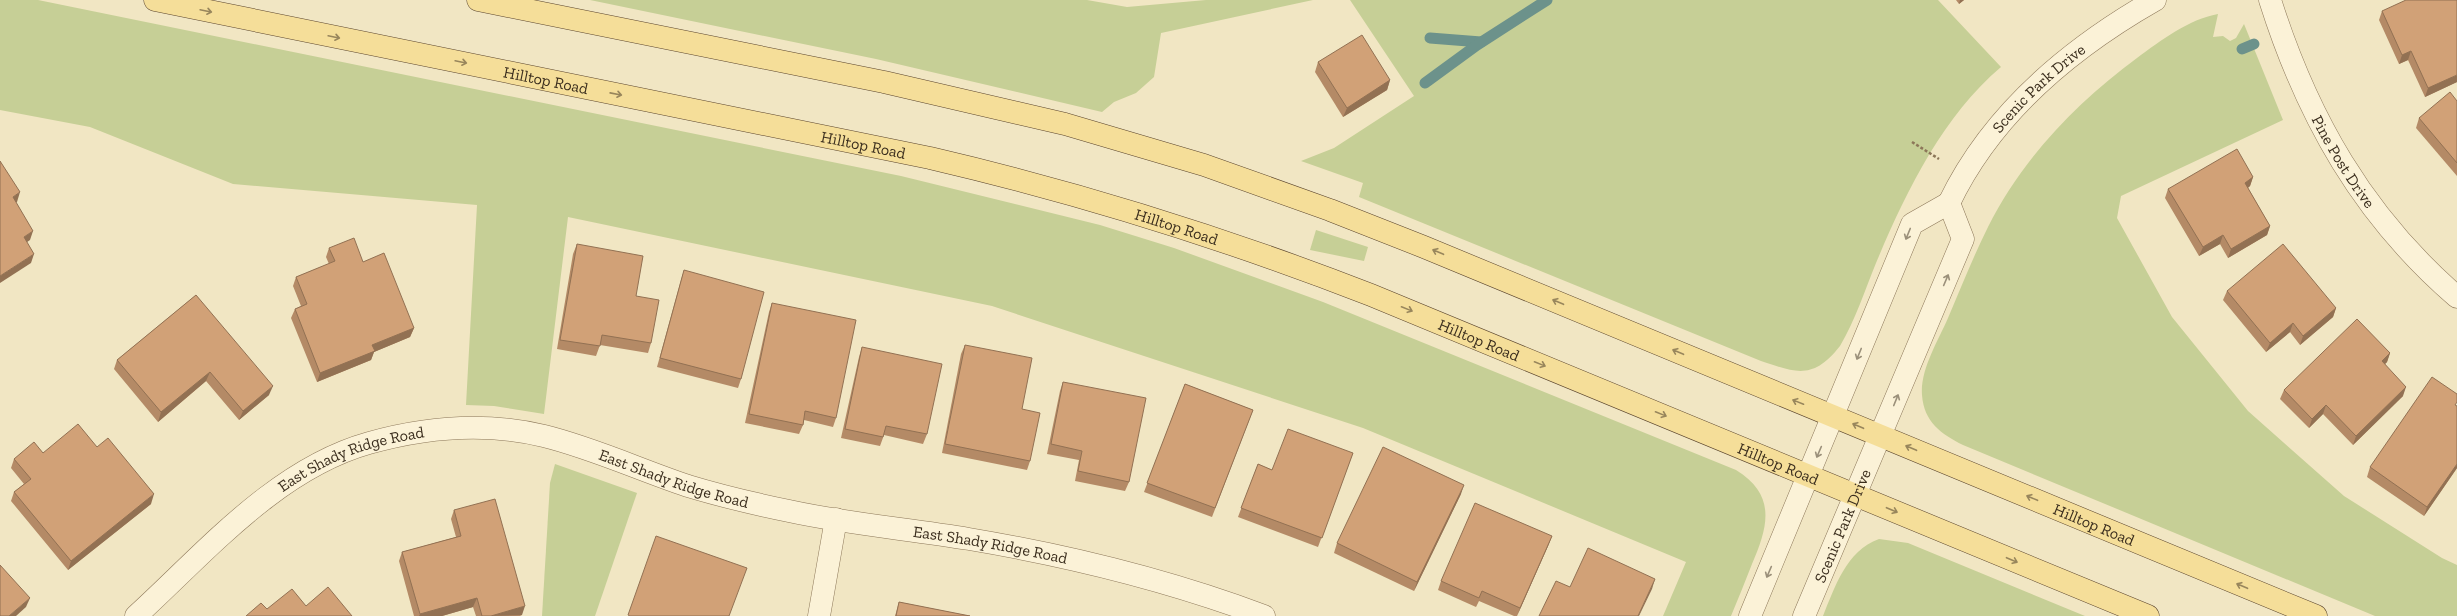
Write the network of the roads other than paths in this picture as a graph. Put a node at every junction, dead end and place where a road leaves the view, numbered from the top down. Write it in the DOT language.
graph roads {
  1 [pos="154,0"];
  2 [pos="478,0"];
  3 [pos="2155,0"];
  4 [pos="2270,0"];
  5 [pos="1949,204"];
  6 [pos="2457,297"];
  7 [pos="1834,416"];
  8 [pos="1882,436"];
  9 [pos="1809,475"];
  10 [pos="1856,495"];
  11 [pos="836,519"];
  12 [pos="136,616"];
  13 [pos="819,616"];
  14 [pos="1263,616"];
  15 [pos="1750,616"];
  16 [pos="1804,616"];
  17 [pos="2148,616"];
  18 [pos="2316,616"];
  1 -- 9 [label="main road, Hilltop Road, one-way"];
  7 -- 2 [label="main road, Hilltop Road, one-way"];
  3 -- 5 [label="street, Scenic Park Drive"];
  4 -- 6 [label="street, Pine Post Drive"];
  5 -- 7 [label="street, one-way"];
  8 -- 5 [label="street, Scenic Park Drive, one-way"];
  8 -- 7 [label="main road, Hilltop Road, one-way"];
  7 -- 9 [label="street, one-way"];
  8 -- 10 [label="street, Scenic Park Drive"];
  18 -- 8 [label="main road, Hilltop Road, one-way"];
  9 -- 10 [label="main road, Hilltop Road"];
  9 -- 15 [label="street, one-way"];
  10 -- 16 [label="street, Scenic Park Drive"];
  10 -- 17 [label="main road, Hilltop Road, one-way"];
  11 -- 12 [label="street, East Shady Ridge Road"];
  11 -- 13 [label="street"];
  11 -- 14 [label="street, East Shady Ridge Road"];
}
